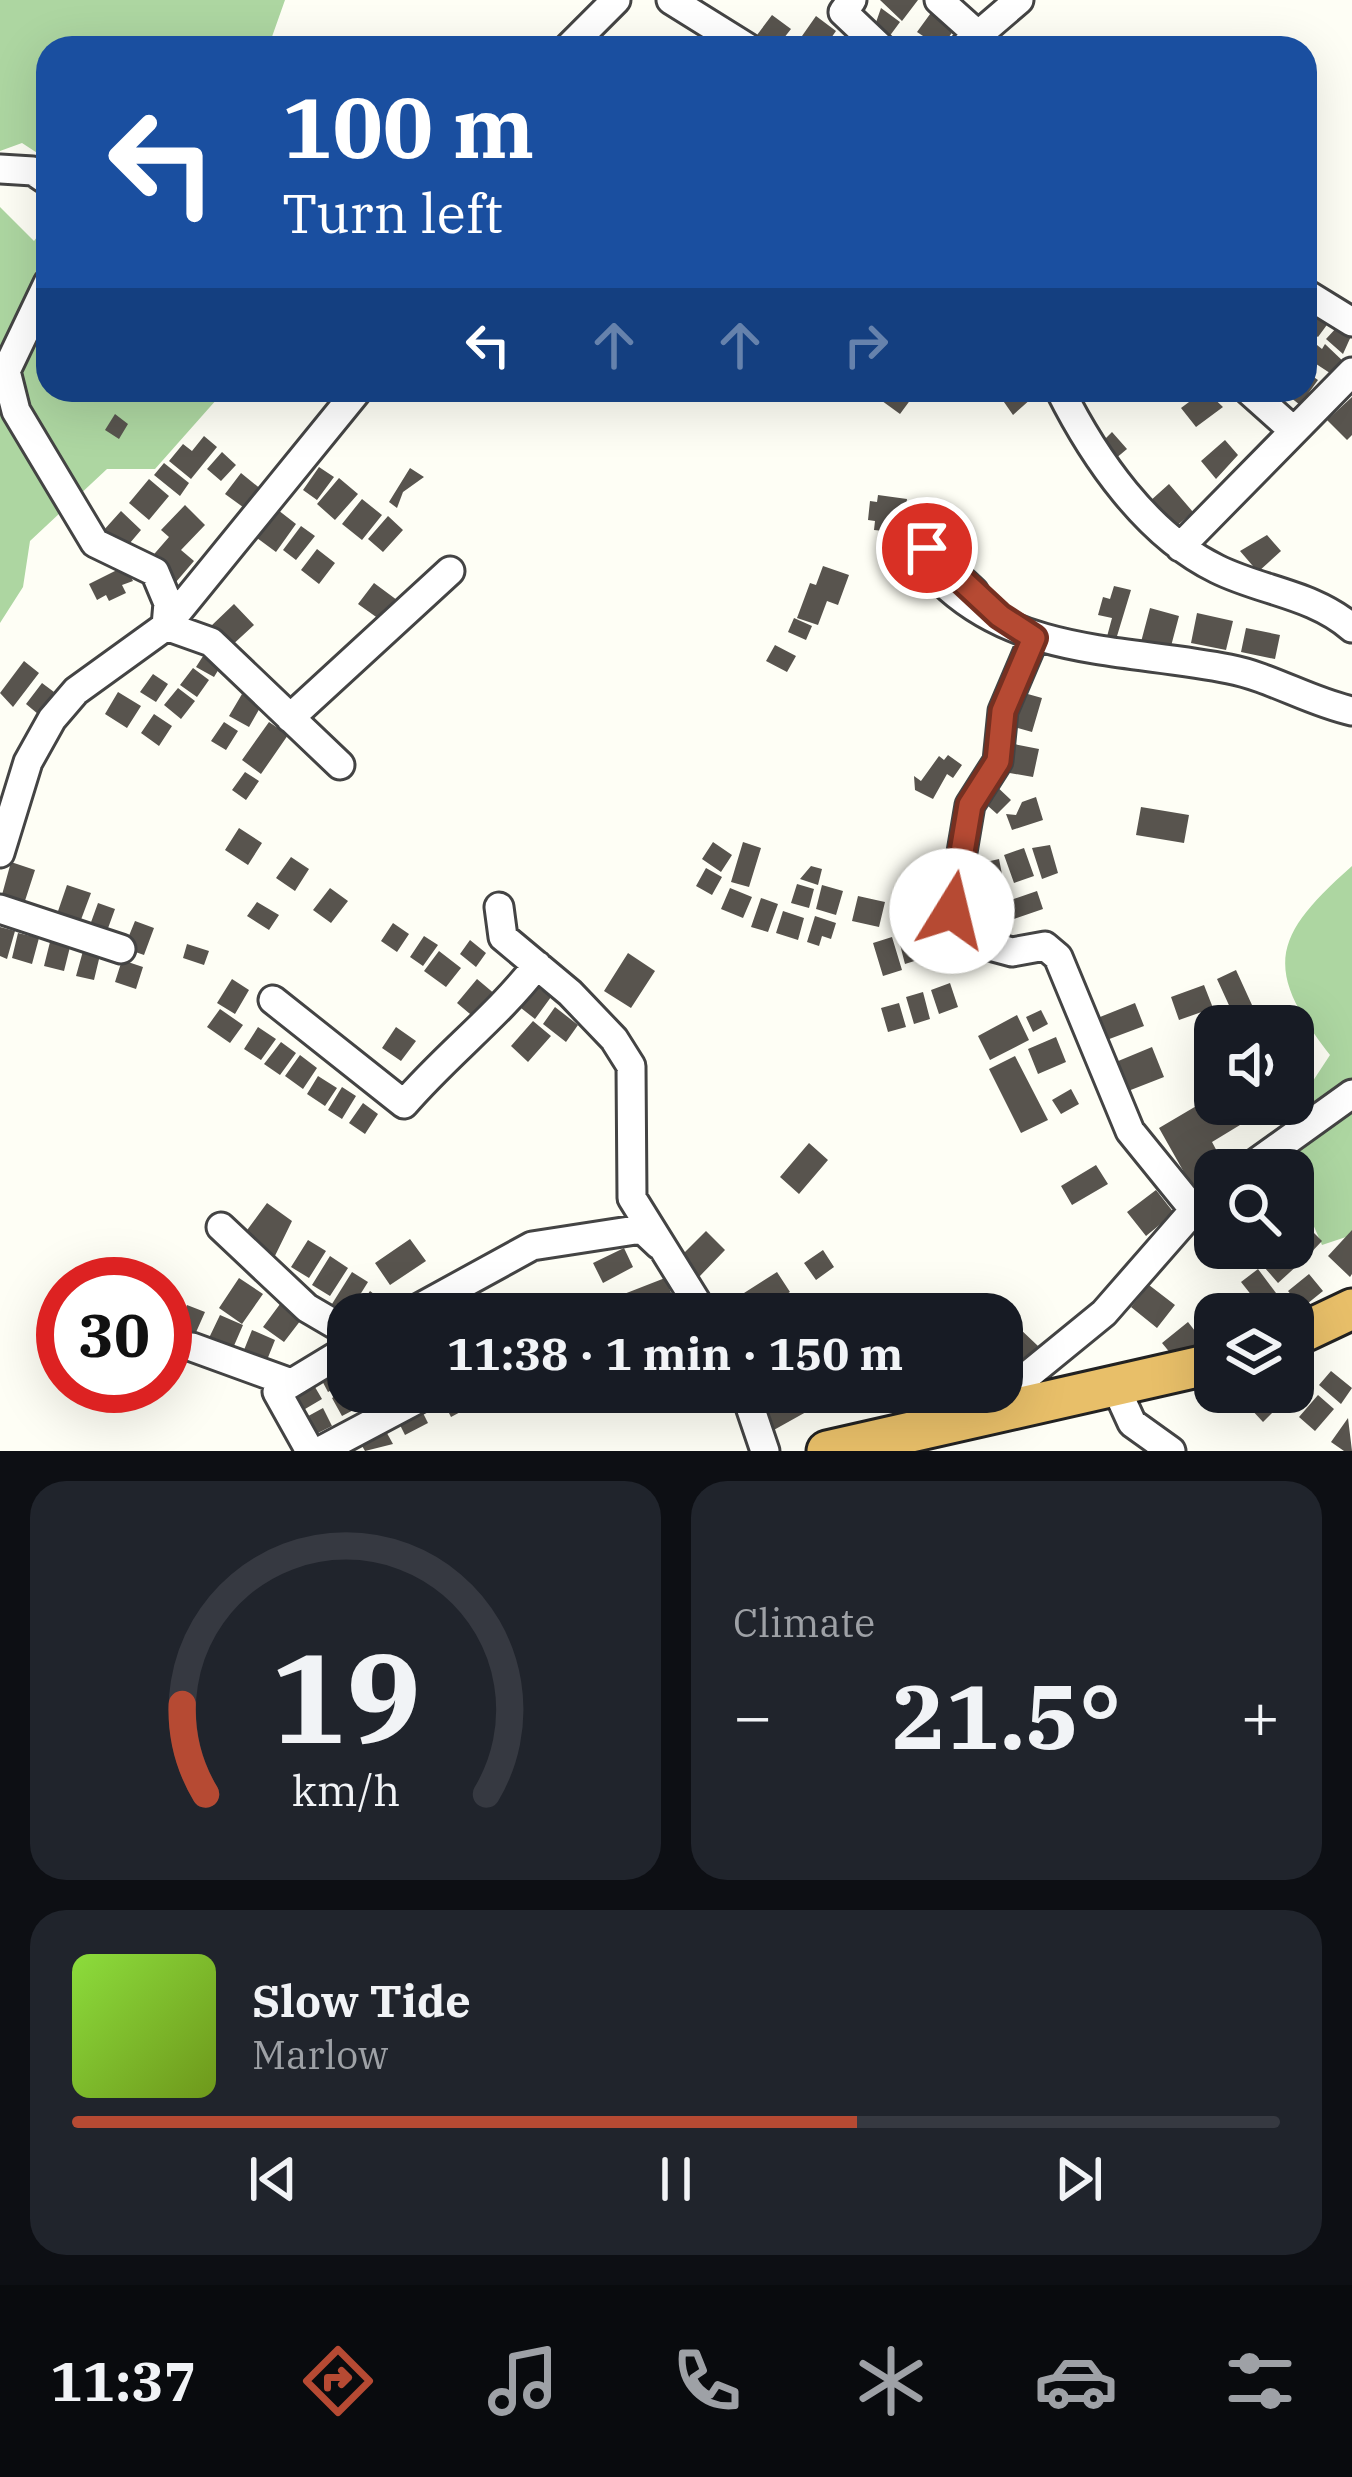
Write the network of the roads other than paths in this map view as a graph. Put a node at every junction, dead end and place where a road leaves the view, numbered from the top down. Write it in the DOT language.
graph roads {
  1 [pos="616,0"];
  2 [pos="671,0"];
  3 [pos="852,0"];
  4 [pos="939,0"];
  5 [pos="1019,0"];
  6 [pos="580,36"];
  7 [pos="729,36"];
  8 [pos="868,36"];
  9 [pos="966,36"];
  10 [pos="976,36"];
  11 [pos="0,169"];
  12 [pos="36,172"];
  13 [pos="1317,300"];
  14 [pos="36,309"];
  15 [pos="1352,322"];
  16 [pos="1352,372"];
  17 [pos="348,402"];
  18 [pos="1068,402"];
  19 [pos="1261,402"];
  20 [pos="1294,431"];
  21 [pos="1180,547"];
  22 [pos="927,548"];
  23 [pos="450,571"];
  24 [pos="949,588"];
  25 [pos="166,626"];
  26 [pos="1352,628"];
  27 [pos="1034,638"];
  28 [pos="1352,710"];
  29 [pos="290,718"];
  30 [pos="340,765"];
  31 [pos="0,853"];
  32 [pos="499,907"];
  33 [pos="0,909"];
  34 [pos="121,949"];
  35 [pos="537,965"];
  36 [pos="273,1000"];
  37 [pos="1352,1094"];
  38 [pos="1275,1149"];
  39 [pos="1194,1192"];
  40 [pos="1194,1214"];
  41 [pos="221,1227"];
  42 [pos="662,1247"];
  43 [pos="446,1293"];
  44 [pos="691,1293"];
  45 [pos="1352,1309"];
  46 [pos="327,1320"];
  47 [pos="1314,1327"];
  48 [pos="192,1347"];
  49 [pos="327,1362"];
  50 [pos="1194,1368"];
  51 [pos="292,1384"];
  52 [pos="1116,1388"];
  53 [pos="391,1413"];
  54 [pos="752,1413"];
  55 [pos="1003,1414"];
  56 [pos="849,1448"];
  57 [pos="310,1451"];
  58 [pos="320,1451"];
  59 [pos="765,1451"];
  60 [pos="1171,1451"];
  1 -- 6 [label="street"];
  2 -- 7 [label="street"];
  3 -- 8 [label="street"];
  4 -- 9 [label="street"];
  5 -- 10 [label="street"];
  11 -- 12 [label="street"];
  13 -- 15 [label="street"];
  14 -- 25 [label="street"];
  16 -- 20 [label="street"];
  17 -- 25 [label="street"];
  18 -- 21 [label="street"];
  19 -- 20 [label="street"];
  20 -- 21 [label="street"];
  21 -- 26 [label="street"];
  22 -- 27 [label="street"];
  23 -- 29 [label="street"];
  24 -- 27 [label="street"];
  25 -- 29 [label="street"];
  25 -- 31 [label="street"];
  27 -- 28 [label="street"];
  27 -- 39 [label="street"];
  29 -- 30 [label="street"];
  32 -- 35 [label="street"];
  33 -- 34 [label="street"];
  35 -- 36 [label="street"];
  35 -- 42 [label="street"];
  37 -- 38 [label="street"];
  40 -- 55 [label="street"];
  41 -- 46 [label="street"];
  42 -- 43 [label="street"];
  42 -- 44 [label="street"];
  45 -- 47 [label="highway"];
  48 -- 51 [label="street"];
  49 -- 51 [label="street"];
  50 -- 52 [label="highway"];
  51 -- 57 [label="street"];
  52 -- 55 [label="highway"];
  52 -- 60 [label="street"];
  53 -- 58 [label="street"];
  54 -- 59 [label="street"];
  55 -- 56 [label="highway"];
}
